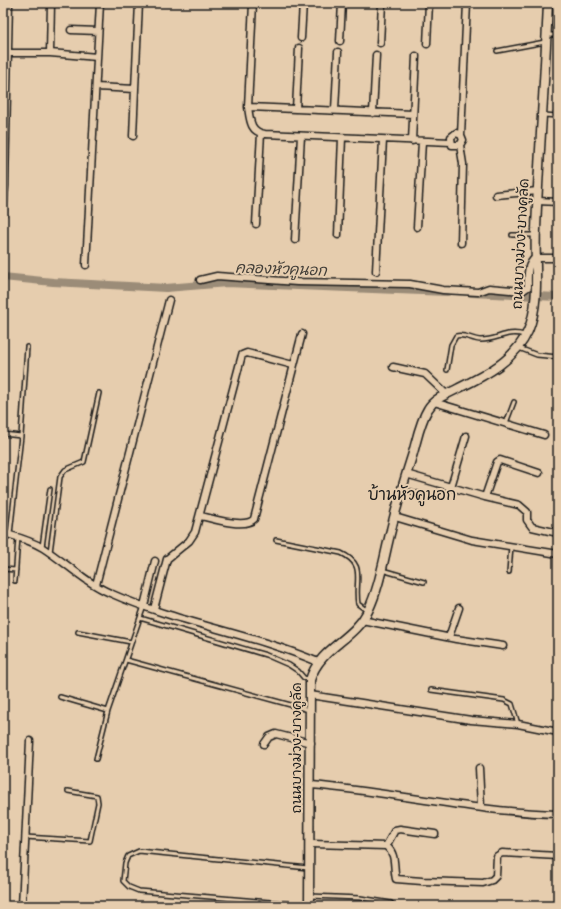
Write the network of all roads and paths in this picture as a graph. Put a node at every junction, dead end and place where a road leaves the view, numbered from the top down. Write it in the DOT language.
graph roads {
  1 [pos="8,3"];
  2 [pos="51,3"];
  3 [pos="100,3"];
  4 [pos="139,3"];
  5 [pos="253,3"];
  6 [pos="303,3"];
  7 [pos="342,3"];
  8 [pos="382,3"];
  9 [pos="429,3"];
  10 [pos="467,3"];
  11 [pos="548,3"];
  12 [pos="71,30"];
  13 [pos="98,31"];
  14 [pos="558,35"];
  15 [pos="301,38"];
  16 [pos="546,38"];
  17 [pos="340,41"];
  18 [pos="380,43"];
  19 [pos="427,44"];
  20 [pos="299,48"];
  21 [pos="497,51"];
  22 [pos="338,52"];
  23 [pos="8,53"];
  24 [pos="50,53"];
  25 [pos="376,55"];
  26 [pos="416,56"];
  27 [pos="97,57"];
  28 [pos="96,87"];
  29 [pos="135,89"];
  30 [pos="248,107"];
  31 [pos="296,109"];
  32 [pos="335,110"];
  33 [pos="373,113"];
  34 [pos="413,114"];
  35 [pos="542,115"];
  36 [pos="558,116"];
  37 [pos="261,133"];
  38 [pos="461,135"];
  39 [pos="133,136"];
  40 [pos="301,136"];
  41 [pos="342,138"];
  42 [pos="383,140"];
  43 [pos="412,141"];
  44 [pos="422,142"];
  45 [pos="451,142"];
  46 [pos="460,145"];
  47 [pos="538,191"];
  48 [pos="496,194"];
  49 [pos="538,201"];
  50 [pos="558,202"];
  51 [pos="3,214"];
  52 [pos="256,224"];
  53 [pos="417,227"];
  54 [pos="338,235"];
  55 [pos="512,235"];
  56 [pos="536,235"];
  57 [pos="295,240"];
  58 [pos="461,243"];
  59 [pos="535,258"];
  60 [pos="558,258"];
  61 [pos="86,265"];
  62 [pos="376,271"];
  63 [pos="200,280"];
  64 [pos="168,300"];
  65 [pos="302,334"];
  66 [pos="526,336"];
  67 [pos="27,347"];
  68 [pos="518,347"];
  69 [pos="558,357"];
  70 [pos="293,365"];
  71 [pos="393,367"];
  72 [pos="447,370"];
  73 [pos="99,393"];
  74 [pos="446,394"];
  75 [pos="434,402"];
  76 [pos="514,402"];
  77 [pos="506,423"];
  78 [pos="3,434"];
  79 [pos="544,435"];
  80 [pos="21,436"];
  81 [pos="466,436"];
  82 [pos="539,473"];
  83 [pos="406,474"];
  84 [pos="451,487"];
  85 [pos="50,489"];
  86 [pos="403,489"];
  87 [pos="424,494"];
  88 [pos="485,497"];
  89 [pos="200,516"];
  90 [pos="395,517"];
  91 [pos="3,533"];
  92 [pos="558,533"];
  93 [pos="10,535"];
  94 [pos="18,537"];
  95 [pos="276,540"];
  96 [pos="511,546"];
  97 [pos="42,547"];
  98 [pos="50,553"];
  99 [pos="558,554"];
  100 [pos="155,561"];
  101 [pos="3,569"];
  102 [pos="16,570"];
  103 [pos="381,570"];
  104 [pos="509,572"];
  105 [pos="15,581"];
  106 [pos="424,582"];
  107 [pos="96,585"];
  108 [pos="144,606"];
  109 [pos="459,608"];
  110 [pos="154,609"];
  111 [pos="368,611"];
  112 [pos="140,618"];
  113 [pos="362,620"];
  114 [pos="78,632"];
  115 [pos="449,637"];
  116 [pos="131,642"];
  117 [pos="504,646"];
  118 [pos="126,660"];
  119 [pos="318,662"];
  120 [pos="310,680"];
  121 [pos="431,690"];
  122 [pos="310,695"];
  123 [pos="60,698"];
  124 [pos="311,710"];
  125 [pos="108,711"];
  126 [pos="518,724"];
  127 [pos="558,732"];
  128 [pos="30,741"];
  129 [pos="311,743"];
  130 [pos="264,744"];
  131 [pos="96,759"];
  132 [pos="479,768"];
  133 [pos="311,785"];
  134 [pos="68,791"];
  135 [pos="481,807"];
  136 [pos="558,814"];
  137 [pos="436,834"];
  138 [pos="25,837"];
  139 [pos="311,844"];
  140 [pos="386,846"];
  141 [pos="558,856"];
  142 [pos="310,868"];
  143 [pos="309,896"];
  144 [pos="266,901"];
  145 [pos="297,905"];
  146 [pos="22,906"];
  147 [pos="267,906"];
  148 [pos="309,906"];
  149 [pos="394,906"];
  1 -- 23 [label="street"];
  2 -- 24 [label="street"];
  3 -- 13 [label="street"];
  4 -- 29 [label="street"];
  5 -- 30 [label="street"];
  6 -- 15 [label="street"];
  7 -- 17 [label="street"];
  8 -- 18 [label="street"];
  9 -- 19 [label="street"];
  10 -- 38 [label="street"];
  11 -- 16 [label="street, ถนนบางม่วง-บางคูลัด"];
  12 -- 13 [label="street"];
  13 -- 27 [label="street"];
  14 -- 16 [label="lane"];
  16 -- 21 [label="lane"];
  16 -- 35 [label="street, ถนนบางม่วง-บางคูลัด"];
  20 -- 31 [label="street"];
  22 -- 32 [label="street"];
  23 -- 24 [label="street"];
  23 -- 51 [label="street"];
  24 -- 27 [label="street"];
  25 -- 33 [label="street"];
  26 -- 34 [label="street"];
  27 -- 28 [label="street"];
  28 -- 29 [label="street"];
  28 -- 61 [label="street"];
  29 -- 39 [label="street"];
  30 -- 31 [label="street"];
  30 -- 37 [label="street"];
  31 -- 32 [label="street"];
  32 -- 33 [label="street"];
  33 -- 34 [label="street"];
  34 -- 43 [label="street"];
  35 -- 36 [label="lane"];
  35 -- 47 [label="street, ถนนบางม่วง-บางคูลัด"];
  37 -- 40 [label="street"];
  37 -- 52 [label="street"];
  38 -- 45 [label="street"];
  38 -- 46 [label="street"];
  40 -- 41 [label="street"];
  40 -- 57 [label="street"];
  41 -- 42 [label="street"];
  41 -- 54 [label="street"];
  42 -- 43 [label="street"];
  42 -- 62 [label="street"];
  43 -- 44 [label="street"];
  44 -- 45 [label="street"];
  44 -- 53 [label="street"];
  45 -- 46 [label="street"];
  46 -- 58 [label="street"];
  47 -- 48 [label="street"];
  47 -- 49 [label="street, ถนนบางม่วง-บางคูลัด"];
  49 -- 50 [label="street"];
  49 -- 56 [label="street, ถนนบางม่วง-บางคูลัด"];
  55 -- 56 [label="lane"];
  56 -- 59 [label="street, ถนนบางม่วง-บางคูลัด"];
  59 -- 60 [label="street"];
  59 -- 63 [label="street"];
  59 -- 66 [label="street, ถนนบางม่วง-บางคูลัด"];
  64 -- 107 [label="street"];
  65 -- 70 [label="street"];
  66 -- 68 [label="street, ถนนบางม่วง-บางคูลัด"];
  66 -- 72 [label="lane"];
  67 -- 80 [label="lane"];
  68 -- 69 [label="lane"];
  68 -- 74 [label="street, ถนนบางม่วง-บางคูลัด"];
  70 -- 89 [label="street"];
  70 -- 89 [label="street"];
  71 -- 74 [label="street"];
  73 -- 98 [label="lane"];
  74 -- 75 [label="street, ถนนบางม่วง-บางคูลัด"];
  75 -- 77 [label="street"];
  75 -- 83 [label="street, ถนนบางม่วง-บางคูลัด"];
  76 -- 77 [label="lane"];
  77 -- 79 [label="street"];
  78 -- 80 [label="lane"];
  80 -- 93 [label="lane"];
  81 -- 84 [label="street"];
  82 -- 88 [label="street"];
  83 -- 84 [label="street"];
  83 -- 86 [label="street, ถนนบางม่วง-บางคูลัด"];
  84 -- 88 [label="street"];
  85 -- 97 [label="lane"];
  86 -- 87 [label="lane"];
  86 -- 90 [label="street, ถนนบางม่วง-บางคูลัด"];
  88 -- 92 [label="street"];
  89 -- 110 [label="street"];
  90 -- 96 [label="street"];
  90 -- 103 [label="street, ถนนบางม่วง-บางคูลัด"];
  91 -- 93 [label="street"];
  93 -- 94 [label="street"];
  94 -- 97 [label="street"];
  94 -- 102 [label="lane"];
  95 -- 111 [label="lane"];
  96 -- 99 [label="street"];
  96 -- 104 [label="lane"];
  97 -- 98 [label="street"];
  98 -- 107 [label="street"];
  100 -- 108 [label="street"];
  101 -- 102 [label="lane"];
  102 -- 105 [label="lane"];
  103 -- 106 [label="lane"];
  103 -- 111 [label="street, ถนนบางม่วง-บางคูลัด"];
  107 -- 108 [label="street"];
  108 -- 110 [label="street"];
  108 -- 112 [label="lane"];
  109 -- 115 [label="street"];
  110 -- 119 [label="street"];
  111 -- 113 [label="street, ถนนบางม่วง-บางคูลัด"];
  112 -- 116 [label="lane"];
  112 -- 120 [label="lane"];
  113 -- 115 [label="street"];
  113 -- 119 [label="street, ถนนบางม่วง-บางคูลัด"];
  114 -- 116 [label="lane"];
  115 -- 117 [label="street"];
  116 -- 118 [label="lane"];
  118 -- 124 [label="lane"];
  118 -- 125 [label="lane"];
  119 -- 120 [label="street, ถนนบางม่วง-บางคูลัด"];
  120 -- 122 [label="street, ถนนบางม่วง-บางคูลัด"];
  121 -- 126 [label="lane"];
  122 -- 124 [label="street, ถนนบางม่วง-บางคูลัด"];
  122 -- 126 [label="street"];
  123 -- 125 [label="lane"];
  124 -- 129 [label="street, ถนนบางม่วง-บางคูลัด"];
  125 -- 131 [label="lane"];
  126 -- 127 [label="street"];
  128 -- 138 [label="street"];
  129 -- 130 [label="street"];
  129 -- 133 [label="street, ถนนบางม่วง-บางคูลัด"];
  132 -- 135 [label="street"];
  133 -- 135 [label="street"];
  133 -- 139 [label="street, ถนนบางม่วง-บางคูลัด"];
  134 -- 138 [label="lane"];
  135 -- 136 [label="street"];
  137 -- 140 [label="street"];
  138 -- 146 [label="street"];
  139 -- 140 [label="street"];
  139 -- 142 [label="street, ถนนบางม่วง-บางคูลัด"];
  140 -- 141 [label="street"];
  142 -- 143 [label="street, ถนนบางม่วง-บางคูลัด"];
  142 -- 144 [label="lane"];
  143 -- 148 [label="street, ถนนบางม่วง-บางคูลัด"];
  143 -- 149 [label="lane"];
  144 -- 145 [label="lane"];
  144 -- 147 [label="lane"];
  145 -- 148 [label="lane"];
}
